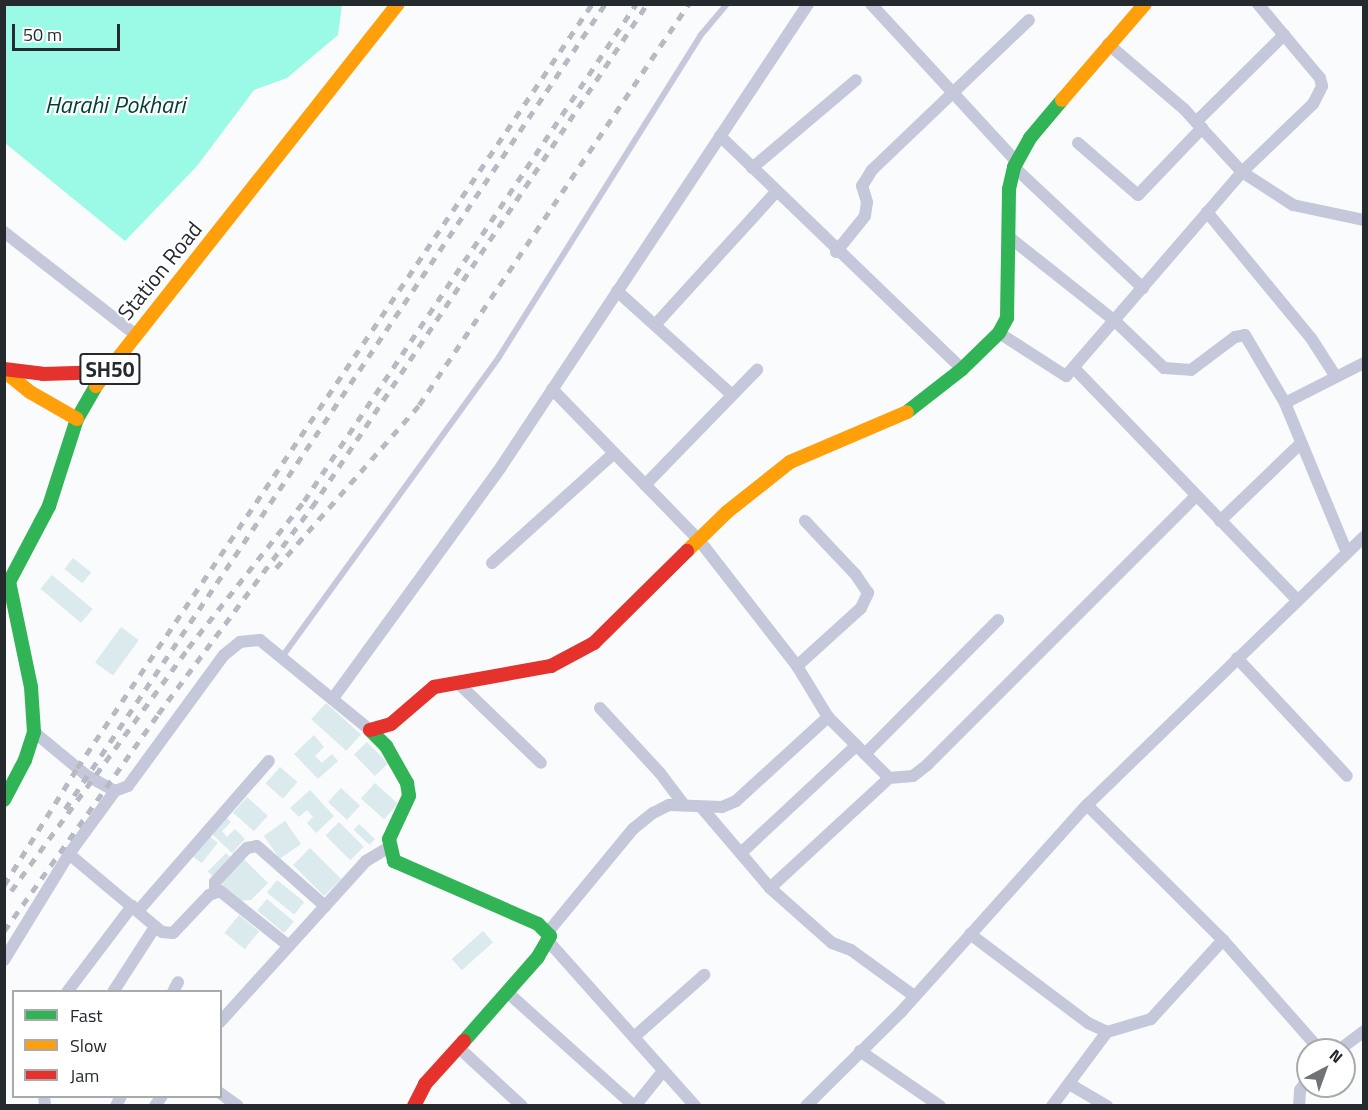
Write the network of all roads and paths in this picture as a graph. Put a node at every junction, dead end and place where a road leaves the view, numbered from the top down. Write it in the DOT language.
graph roads {
  1 [pos="398,4"];
  2 [pos="727,4"];
  3 [pos="808,4"];
  4 [pos="1145,4"];
  5 [pos="1258,4"];
  6 [pos="876,6"];
  7 [pos="1029,20"];
  8 [pos="1284,35"];
  9 [pos="1108,44"];
  10 [pos="856,80"];
  11 [pos="955,93"];
  12 [pos="1199,125"];
  13 [pos="720,136"];
  14 [pos="1078,143"];
  15 [pos="1015,164"];
  16 [pos="752,168"];
  17 [pos="1242,172"];
  18 [pos="776,192"];
  19 [pos="1207,212"];
  20 [pos="1364,220"];
  21 [pos="4,232"];
  22 [pos="1009,237"];
  23 [pos="837,252"];
  24 [pos="1143,288"];
  25 [pos="617,291"];
  26 [pos="1114,321"];
  27 [pos="655,325"];
  28 [pos="999,333"];
  29 [pos="136,335"];
  30 [pos="1364,363"];
  31 [pos="1074,368"];
  32 [pos="962,369"];
  33 [pos="4,370"];
  34 [pos="757,370"];
  35 [pos="107,372"];
  36 [pos="1336,377"];
  37 [pos="552,389"];
  38 [pos="732,395"];
  39 [pos="1285,403"];
  40 [pos="77,419"];
  41 [pos="1300,444"];
  42 [pos="614,453"];
  43 [pos="645,485"];
  44 [pos="1196,496"];
  45 [pos="804,521"];
  46 [pos="1220,521"];
  47 [pos="1364,537"];
  48 [pos="699,540"];
  49 [pos="1347,553"];
  50 [pos="492,563"];
  51 [pos="1297,600"];
  52 [pos="998,620"];
  53 [pos="282,657"];
  54 [pos="1237,658"];
  55 [pos="797,666"];
  56 [pos="458,683"];
  57 [pos="334,698"];
  58 [pos="600,708"];
  59 [pos="828,717"];
  60 [pos="391,724"];
  61 [pos="370,730"];
  62 [pos="34,732"];
  63 [pos="386,746"];
  64 [pos="861,750"];
  65 [pos="269,761"];
  66 [pos="541,763"];
  67 [pos="1347,776"];
  68 [pos="889,778"];
  69 [pos="115,791"];
  70 [pos="4,800"];
  71 [pos="682,803"];
  72 [pos="1087,805"];
  73 [pos="702,808"];
  74 [pos="388,848"];
  75 [pos="741,853"];
  76 [pos="69,854"];
  77 [pos="770,888"];
  78 [pos="215,892"];
  79 [pos="325,906"];
  80 [pos="135,909"];
  81 [pos="155,927"];
  82 [pos="970,934"];
  83 [pos="549,937"];
  84 [pos="1223,940"];
  85 [pos="289,946"];
  86 [pos="4,960"];
  87 [pos="704,975"];
  88 [pos="69,990"];
  89 [pos="114,990"];
  90 [pos="507,992"];
  91 [pos="914,996"];
  92 [pos="222,1020"];
  93 [pos="1107,1032"];
  94 [pos="634,1037"];
  95 [pos="1309,1038"];
  96 [pos="458,1047"];
  97 [pos="860,1052"];
  98 [pos="663,1071"];
  99 [pos="1071,1085"];
  100 [pos="222,1094"];
  101 [pos="413,1104"];
  102 [pos="238,1106"];
  103 [pos="522,1106"];
  104 [pos="635,1106"];
  105 [pos="695,1106"];
  106 [pos="806,1106"];
  107 [pos="940,1106"];
  108 [pos="1052,1106"];
  109 [pos="1107,1106"];
  1 -- 29 [label="main road, Station Road / SH50"];
  2 -- 53 [label="lane"];
  3 -- 13 [label="street"];
  4 -- 9 [label="main road"];
  5 -- 8 [label="street"];
  6 -- 11 [label="street"];
  7 -- 11 [label="street"];
  8 -- 12 [label="street"];
  8 -- 17 [label="street"];
  9 -- 12 [label="street"];
  9 -- 15 [label="main road"];
  10 -- 16 [label="street"];
  11 -- 15 [label="street"];
  11 -- 23 [label="street"];
  12 -- 14 [label="street"];
  12 -- 17 [label="street"];
  13 -- 16 [label="street"];
  13 -- 25 [label="street"];
  15 -- 22 [label="main road"];
  15 -- 24 [label="street"];
  16 -- 18 [label="street"];
  17 -- 19 [label="street"];
  17 -- 20 [label="street"];
  18 -- 23 [label="street"];
  18 -- 27 [label="street"];
  19 -- 24 [label="street"];
  19 -- 36 [label="street"];
  21 -- 29 [label="street"];
  22 -- 26 [label="street"];
  22 -- 28 [label="main road"];
  23 -- 32 [label="street"];
  24 -- 26 [label="street"];
  25 -- 27 [label="street"];
  25 -- 37 [label="street"];
  26 -- 31 [label="street"];
  26 -- 39 [label="street"];
  27 -- 38 [label="street"];
  28 -- 31 [label="street"];
  28 -- 32 [label="main road"];
  29 -- 35 [label="main road, Station Road / SH50"];
  30 -- 36 [label="street"];
  31 -- 44 [label="street"];
  32 -- 48 [label="main road"];
  33 -- 35 [label="main road"];
  33 -- 40 [label="main road"];
  34 -- 38 [label="street"];
  35 -- 40 [label="main road, Station Road / SH50"];
  36 -- 39 [label="street"];
  37 -- 42 [label="street"];
  37 -- 57 [label="street"];
  38 -- 43 [label="street"];
  39 -- 41 [label="street"];
  40 -- 62 [label="main road, Station Road / SH50"];
  41 -- 46 [label="street"];
  41 -- 49 [label="street"];
  42 -- 43 [label="street"];
  42 -- 50 [label="street"];
  43 -- 48 [label="street"];
  44 -- 46 [label="street"];
  44 -- 68 [label="street"];
  45 -- 55 [label="street"];
  46 -- 51 [label="street"];
  47 -- 49 [label="street"];
  48 -- 55 [label="street"];
  48 -- 56 [label="main road"];
  49 -- 51 [label="street"];
  51 -- 54 [label="street"];
  52 -- 64 [label="street"];
  53 -- 57 [label="street"];
  53 -- 69 [label="street"];
  54 -- 67 [label="street"];
  54 -- 72 [label="street"];
  55 -- 59 [label="street"];
  56 -- 60 [label="main road"];
  56 -- 66 [label="street"];
  57 -- 61 [label="street"];
  58 -- 71 [label="street"];
  59 -- 64 [label="street"];
  59 -- 73 [label="street"];
  60 -- 61 [label="main road"];
  60 -- 63 [label="main road"];
  61 -- 63 [label="main road"];
  62 -- 69 [label="street"];
  62 -- 70 [label="main road, Station Road / SH50"];
  63 -- 74 [label="main road"];
  64 -- 68 [label="street"];
  64 -- 75 [label="street"];
  65 -- 80 [label="street"];
  68 -- 77 [label="street"];
  69 -- 76 [label="street"];
  71 -- 73 [label="street"];
  71 -- 83 [label="street"];
  72 -- 82 [label="street"];
  72 -- 84 [label="street"];
  73 -- 75 [label="street"];
  74 -- 79 [label="street"];
  74 -- 83 [label="main road"];
  75 -- 77 [label="street"];
  76 -- 80 [label="street"];
  76 -- 86 [label="street"];
  77 -- 91 [label="street"];
  78 -- 79 [label="street"];
  78 -- 81 [label="street"];
  78 -- 85 [label="street"];
  79 -- 85 [label="street"];
  80 -- 81 [label="street"];
  80 -- 88 [label="street"];
  81 -- 89 [label="street"];
  82 -- 91 [label="street"];
  82 -- 93 [label="street"];
  83 -- 90 [label="main road"];
  83 -- 94 [label="street"];
  84 -- 93 [label="street"];
  84 -- 95 [label="street"];
  85 -- 92 [label="street"];
  87 -- 94 [label="street"];
  90 -- 96 [label="main road"];
  90 -- 104 [label="street"];
  91 -- 97 [label="street"];
  93 -- 99 [label="street"];
  94 -- 98 [label="street"];
  96 -- 101 [label="main road"];
  96 -- 103 [label="street"];
  97 -- 106 [label="street"];
  97 -- 107 [label="street"];
  98 -- 104 [label="street"];
  98 -- 105 [label="street"];
  99 -- 108 [label="street"];
  99 -- 109 [label="street"];
  100 -- 102 [label="street"];
}
